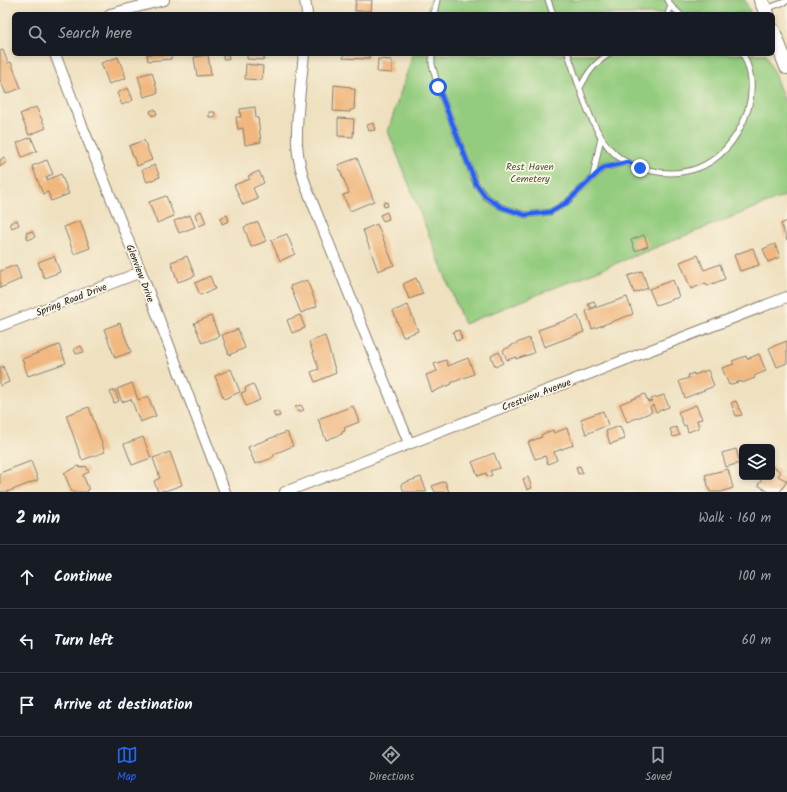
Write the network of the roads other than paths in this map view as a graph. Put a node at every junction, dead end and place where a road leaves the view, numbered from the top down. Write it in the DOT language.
graph roads {
  1 [pos="164,0"];
  2 [pos="305,0"];
  3 [pos="437,0"];
  4 [pos="548,0"];
  5 [pos="668,0"];
  6 [pos="787,1"];
  7 [pos="671,6"];
  8 [pos="764,8"];
  9 [pos="118,12"];
  10 [pos="307,12"];
  11 [pos="434,12"];
  12 [pos="552,12"];
  13 [pos="669,12"];
  14 [pos="678,12"];
  15 [pos="775,36"];
  16 [pos="56,56"];
  17 [pos="304,56"];
  18 [pos="432,56"];
  19 [pos="569,56"];
  20 [pos="605,56"];
  21 [pos="744,56"];
  22 [pos="787,67"];
  23 [pos="580,88"];
  24 [pos="601,137"];
  25 [pos="628,162"];
  26 [pos="593,177"];
  27 [pos="141,272"];
  28 [pos="787,297"];
  29 [pos="0,326"];
  30 [pos="409,443"];
  31 [pos="225,492"];
  32 [pos="285,492"];
  1 -- 9 [label="street"];
  2 -- 10 [label="street"];
  3 -- 11 [label="lane"];
  4 -- 12 [label="lane"];
  5 -- 7 [label="lane"];
  6 -- 8 [label="lane"];
  7 -- 13 [label="lane"];
  7 -- 14 [label="lane"];
  15 -- 22 [label="street"];
  16 -- 27 [label="street, Glenview Drive"];
  17 -- 30 [label="street"];
  18 -- 26 [label="lane"];
  19 -- 23 [label="lane"];
  20 -- 23 [label="lane"];
  21 -- 25 [label="lane"];
  23 -- 24 [label="lane"];
  24 -- 25 [label="lane"];
  24 -- 26 [label="lane"];
  25 -- 26 [label="lane"];
  27 -- 29 [label="street, Spring Road Drive"];
  27 -- 31 [label="street, Glenview Drive"];
  28 -- 30 [label="street, Crestview Avenue"];
  30 -- 32 [label="street, Crestview Avenue"];
}
